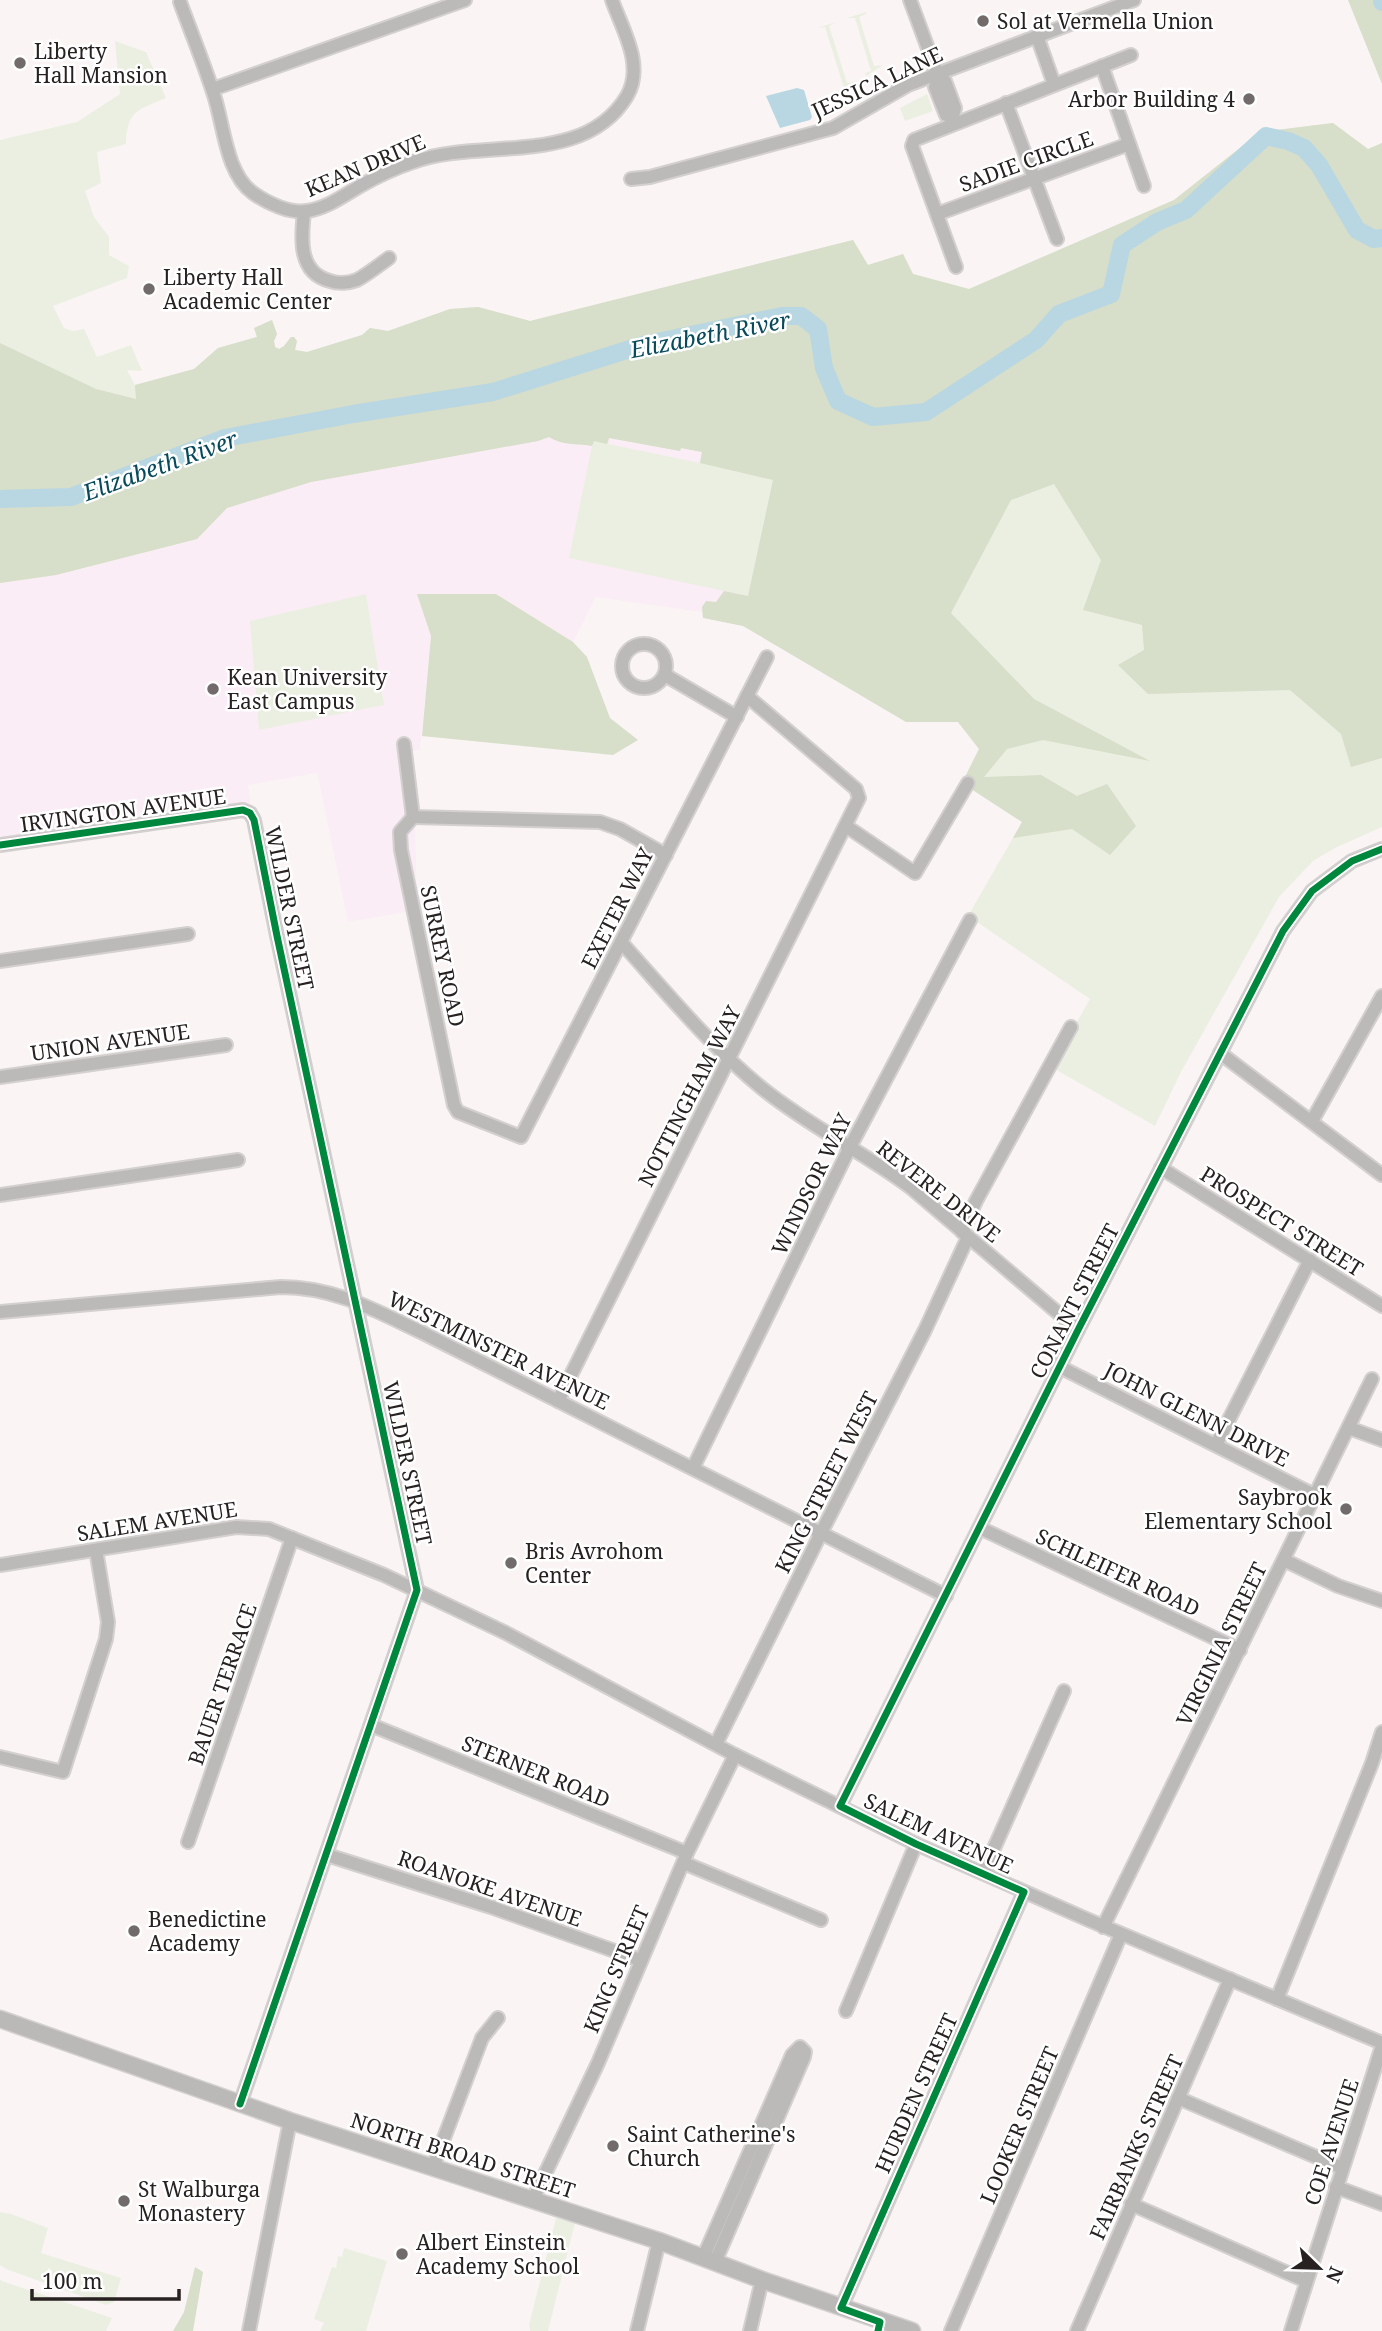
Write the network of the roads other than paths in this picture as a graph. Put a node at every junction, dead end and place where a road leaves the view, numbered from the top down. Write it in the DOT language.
graph roads {
  1 [pos="466,0"];
  2 [pos="612,0"];
  3 [pos="910,0"];
  4 [pos="1134,0"];
  5 [pos="180,2"];
  6 [pos="1037,36"];
  7 [pos="1131,55"];
  8 [pos="1102,66"];
  9 [pos="939,76"];
  10 [pos="1054,84"];
  11 [pos="213,89"];
  12 [pos="1006,103"];
  13 [pos="954,119"];
  14 [pos="1129,144"];
  15 [pos="1034,178"];
  16 [pos="631,179"];
  17 [pos="1144,186"];
  18 [pos="304,212"];
  19 [pos="937,214"];
  20 [pos="1057,239"];
  21 [pos="388,258"];
  22 [pos="956,267"];
  23 [pos="767,657"];
  24 [pos="664,675"];
  25 [pos="747,696"];
  26 [pos="737,717"];
  27 [pos="404,744"];
  28 [pos="968,782"];
  29 [pos="250,813"];
  30 [pos="413,817"];
  31 [pos="846,826"];
  32 [pos="0,845"];
  33 [pos="1382,849"];
  34 [pos="666,855"];
  35 [pos="970,920"];
  36 [pos="188,934"];
  37 [pos="621,942"];
  38 [pos="0,961"];
  39 [pos="1382,996"];
  40 [pos="1071,1027"];
  41 [pos="226,1045"];
  42 [pos="1220,1053"];
  43 [pos="730,1058"];
  44 [pos="0,1077"];
  45 [pos="1312,1121"];
  46 [pos="521,1138"];
  47 [pos="850,1147"];
  48 [pos="239,1160"];
  49 [pos="1161,1168"];
  50 [pos="1382,1174"];
  51 [pos="0,1195"];
  52 [pos="965,1235"];
  53 [pos="1310,1260"];
  54 [pos="355,1301"];
  55 [pos="1382,1306"];
  56 [pos="0,1311"];
  57 [pos="1078,1331"];
  58 [pos="1060,1367"];
  59 [pos="1372,1379"];
  60 [pos="558,1401"];
  61 [pos="1349,1428"];
  62 [pos="1382,1440"];
  63 [pos="1216,1445"];
  64 [pos="693,1468"];
  65 [pos="1316,1496"];
  66 [pos="980,1528"];
  67 [pos="821,1533"];
  68 [pos="292,1538"];
  69 [pos="96,1550"];
  70 [pos="1284,1560"];
  71 [pos="0,1565"];
  72 [pos="417,1590"];
  73 [pos="946,1595"];
  74 [pos="1382,1601"];
  75 [pos="1240,1650"];
  76 [pos="1064,1691"];
  77 [pos="371,1725"];
  78 [pos="1382,1732"];
  79 [pos="716,1744"];
  80 [pos="735,1755"];
  81 [pos="0,1757"];
  82 [pos="840,1806"];
  83 [pos="188,1842"];
  84 [pos="916,1844"];
  85 [pos="327,1855"];
  86 [pos="685,1858"];
  87 [pos="983,1873"];
  88 [pos="1024,1892"];
  89 [pos="821,1920"];
  90 [pos="1103,1927"];
  91 [pos="1121,1934"];
  92 [pos="640,1960"];
  93 [pos="1230,1979"];
  94 [pos="1277,1999"];
  95 [pos="846,2011"];
  96 [pos="498,2018"];
  97 [pos="0,2019"];
  98 [pos="1382,2044"];
  99 [pos="1178,2098"];
  100 [pos="240,2104"];
  101 [pos="772,2115"];
  102 [pos="290,2121"];
  103 [pos="433,2167"];
  104 [pos="1342,2168"];
  105 [pos="1336,2187"];
  106 [pos="533,2199"];
  107 [pos="1131,2204"];
  108 [pos="1382,2204"];
  109 [pos="659,2241"];
  110 [pos="709,2260"];
  111 [pos="762,2280"];
  112 [pos="1306,2281"];
  113 [pos="841,2308"];
  114 [pos="879,2326"];
  115 [pos="249,2331"];
  116 [pos="636,2331"];
  117 [pos="750,2331"];
  118 [pos="912,2331"];
  119 [pos="951,2331"];
  120 [pos="1077,2331"];
  121 [pos="1291,2331"];
  1 -- 11 [label="street"];
  2 -- 18 [label="street, KEAN DRIVE"];
  3 -- 9 [label="street"];
  4 -- 6 [label="street, JESSICA LANE"];
  5 -- 11 [label="street, KEAN DRIVE"];
  6 -- 9 [label="street, JESSICA LANE"];
  6 -- 10 [label="street"];
  7 -- 8 [label="street"];
  8 -- 10 [label="street"];
  8 -- 14 [label="street"];
  9 -- 13 [label="street"];
  9 -- 16 [label="street, JESSICA LANE"];
  10 -- 12 [label="street"];
  11 -- 18 [label="street, KEAN DRIVE"];
  12 -- 13 [label="street"];
  12 -- 15 [label="street"];
  13 -- 19 [label="street"];
  14 -- 15 [label="street, SADIE CIRCLE"];
  14 -- 17 [label="street"];
  15 -- 19 [label="street, SADIE CIRCLE"];
  15 -- 20 [label="street"];
  18 -- 21 [label="street"];
  19 -- 22 [label="street"];
  23 -- 25 [label="street, EXETER WAY"];
  24 -- 26 [label="street"];
  25 -- 26 [label="street, EXETER WAY"];
  25 -- 31 [label="street, NOTTINGHAM WAY"];
  26 -- 34 [label="street, EXETER WAY"];
  27 -- 30 [label="street, SURREY ROAD"];
  28 -- 31 [label="street"];
  29 -- 32 [label="street, IRVINGTON AVENUE"];
  29 -- 54 [label="street, WILDER STREET"];
  30 -- 34 [label="street"];
  30 -- 46 [label="street, SURREY ROAD"];
  31 -- 43 [label="street, NOTTINGHAM WAY"];
  33 -- 42 [label="street, CONANT STREET"];
  34 -- 37 [label="street, EXETER WAY"];
  35 -- 47 [label="street, WINDSOR WAY"];
  36 -- 38 [label="street"];
  37 -- 43 [label="street, REVERE DRIVE"];
  37 -- 46 [label="street, EXETER WAY"];
  39 -- 45 [label="street"];
  40 -- 52 [label="street, KING STREET WEST"];
  41 -- 44 [label="street, UNION AVENUE"];
  42 -- 45 [label="street"];
  42 -- 49 [label="street, CONANT STREET"];
  43 -- 47 [label="street, REVERE DRIVE"];
  43 -- 60 [label="street, NOTTINGHAM WAY"];
  45 -- 50 [label="street"];
  47 -- 52 [label="street, REVERE DRIVE"];
  47 -- 64 [label="street, WINDSOR WAY"];
  48 -- 51 [label="street"];
  49 -- 53 [label="street, PROSPECT STREET"];
  49 -- 57 [label="street, CONANT STREET"];
  52 -- 57 [label="street, REVERE DRIVE"];
  52 -- 67 [label="street, KING STREET WEST"];
  53 -- 55 [label="street, PROSPECT STREET"];
  53 -- 63 [label="street"];
  54 -- 56 [label="street, WESTMINSTER AVENUE"];
  54 -- 60 [label="street, WESTMINSTER AVENUE"];
  54 -- 72 [label="street, WILDER STREET"];
  57 -- 58 [label="street, CONANT STREET"];
  58 -- 63 [label="street, JOHN GLENN DRIVE"];
  58 -- 66 [label="street, CONANT STREET"];
  59 -- 61 [label="street, VIRGINIA STREET"];
  60 -- 64 [label="street, WESTMINSTER AVENUE"];
  61 -- 62 [label="street"];
  61 -- 65 [label="street, VIRGINIA STREET"];
  63 -- 65 [label="street, JOHN GLENN DRIVE"];
  64 -- 67 [label="street, WESTMINSTER AVENUE"];
  65 -- 70 [label="street, VIRGINIA STREET"];
  66 -- 73 [label="street, CONANT STREET"];
  66 -- 75 [label="street, SCHLEIFER ROAD"];
  67 -- 73 [label="street, WESTMINSTER AVENUE"];
  67 -- 79 [label="street, KING STREET WEST"];
  68 -- 69 [label="street, SALEM AVENUE"];
  68 -- 72 [label="street, SALEM AVENUE"];
  68 -- 83 [label="street, BAUER TERRACE"];
  69 -- 71 [label="street, SALEM AVENUE"];
  69 -- 81 [label="street"];
  70 -- 74 [label="street"];
  70 -- 75 [label="street, VIRGINIA STREET"];
  72 -- 77 [label="street"];
  72 -- 79 [label="street, SALEM AVENUE"];
  73 -- 82 [label="street, CONANT STREET"];
  75 -- 90 [label="street, VIRGINIA STREET"];
  76 -- 87 [label="street"];
  77 -- 85 [label="street"];
  77 -- 86 [label="street, STERNER ROAD"];
  78 -- 94 [label="street"];
  79 -- 80 [label="street, SALEM AVENUE"];
  80 -- 82 [label="street, SALEM AVENUE"];
  80 -- 86 [label="street, KING STREET"];
  82 -- 84 [label="street, SALEM AVENUE"];
  84 -- 87 [label="street, SALEM AVENUE"];
  84 -- 95 [label="street"];
  85 -- 92 [label="street, ROANOKE AVENUE"];
  85 -- 100 [label="street"];
  86 -- 89 [label="street, STERNER ROAD"];
  86 -- 92 [label="street, KING STREET"];
  87 -- 88 [label="street, SALEM AVENUE"];
  88 -- 90 [label="street, SALEM AVENUE"];
  88 -- 113 [label="street, HURDEN STREET"];
  90 -- 91 [label="street, SALEM AVENUE"];
  91 -- 93 [label="street, SALEM AVENUE"];
  91 -- 119 [label="street, LOOKER STREET"];
  92 -- 106 [label="street, KING STREET"];
  93 -- 94 [label="street, SALEM AVENUE"];
  93 -- 99 [label="street, FAIRBANKS STREET"];
  94 -- 98 [label="street, SALEM AVENUE"];
  96 -- 103 [label="street"];
  97 -- 100 [label="main road, NORTH BROAD STREET"];
  98 -- 104 [label="street, COE AVENUE"];
  99 -- 104 [label="street"];
  99 -- 107 [label="street, FAIRBANKS STREET"];
  100 -- 102 [label="main road, NORTH BROAD STREET"];
  101 -- 101 [label="street"];
  101 -- 110 [label="street"];
  102 -- 103 [label="main road, NORTH BROAD STREET"];
  102 -- 115 [label="street"];
  103 -- 106 [label="main road, NORTH BROAD STREET"];
  104 -- 105 [label="street, COE AVENUE"];
  105 -- 108 [label="street"];
  105 -- 112 [label="street, COE AVENUE"];
  106 -- 109 [label="main road, NORTH BROAD STREET"];
  107 -- 112 [label="street"];
  107 -- 120 [label="street, FAIRBANKS STREET"];
  109 -- 110 [label="main road, NORTH BROAD STREET"];
  109 -- 116 [label="street"];
  110 -- 111 [label="main road, NORTH BROAD STREET"];
  111 -- 113 [label="main road, NORTH BROAD STREET"];
  111 -- 117 [label="street"];
  112 -- 121 [label="street, COE AVENUE"];
  113 -- 114 [label="main road, NORTH BROAD STREET"];
  114 -- 118 [label="main road, NORTH BROAD STREET"];
}
